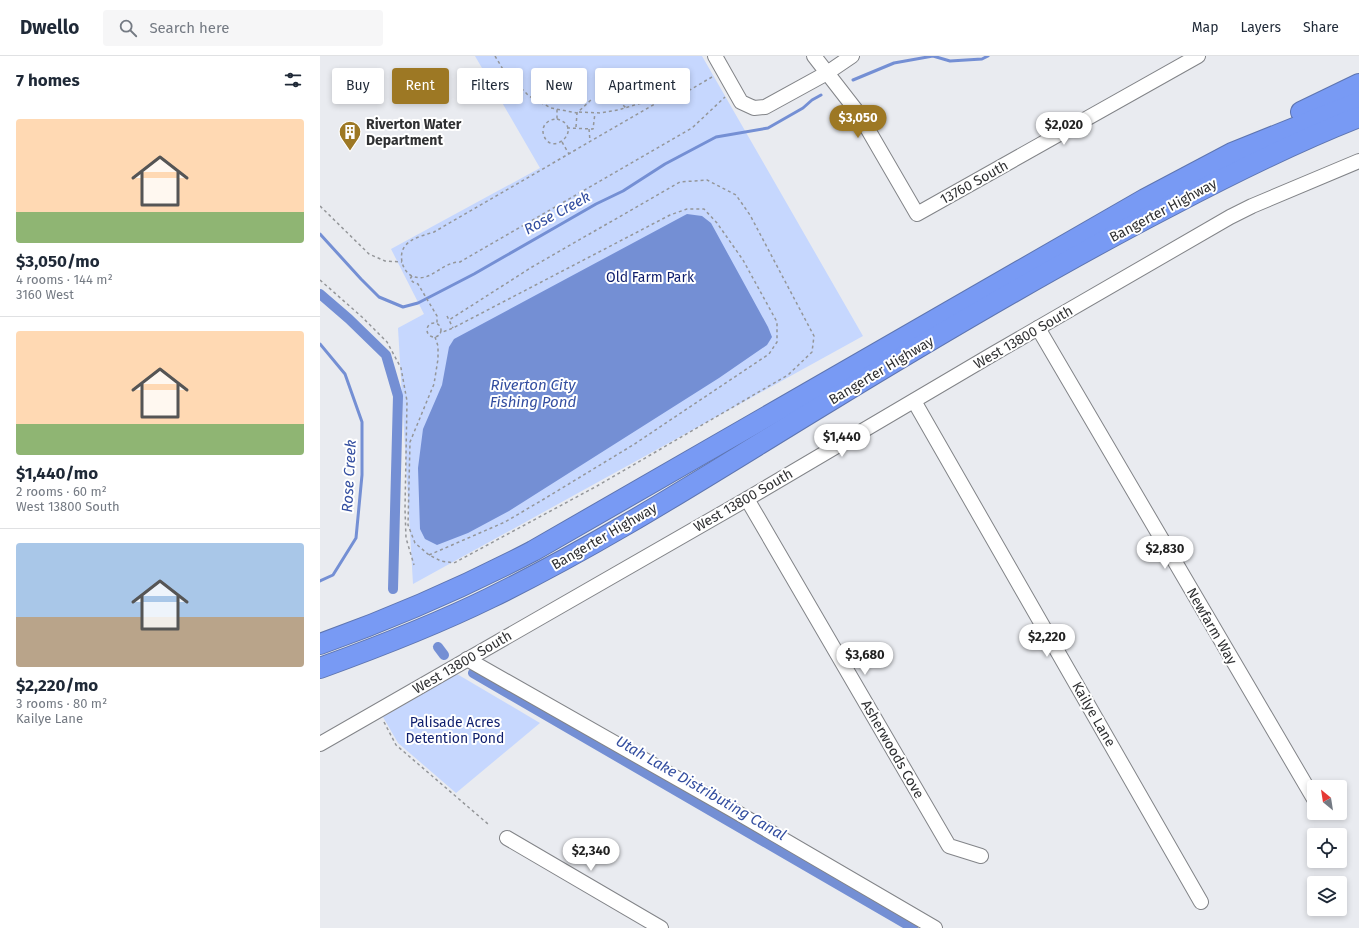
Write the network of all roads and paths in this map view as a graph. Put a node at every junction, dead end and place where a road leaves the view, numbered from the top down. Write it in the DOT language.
graph roads {
  1 [pos="495,56"];
  2 [pos="715,56"];
  3 [pos="814,56"];
  4 [pos="852,56"];
  5 [pos="1198,56"];
  6 [pos="827,72"];
  7 [pos="716,75"];
  8 [pos="1359,84"];
  9 [pos="728,95"];
  10 [pos="593,98"];
  11 [pos="1359,102"];
  12 [pos="623,104"];
  13 [pos="653,105"];
  14 [pos="626,108"];
  15 [pos="557,109"];
  16 [pos="578,112"];
  17 [pos="595,113"];
  18 [pos="1359,117"];
  19 [pos="557,119"];
  20 [pos="1359,127"];
  21 [pos="567,128"];
  22 [pos="576,128"];
  23 [pos="589,129"];
  24 [pos="562,142"];
  25 [pos="590,142"];
  26 [pos="569,154"];
  27 [pos="1359,161"];
  28 [pos="1201,190"];
  29 [pos="1145,199"];
  30 [pos="320,206"];
  31 [pos="402,262"];
  32 [pos="412,276"];
  33 [pos="320,280"];
  34 [pos="447,316"];
  35 [pos="449,320"];
  36 [pos="437,324"];
  37 [pos="453,328"];
  38 [pos="1038,328"];
  39 [pos="440,333"];
  40 [pos="435,337"];
  41 [pos="914,401"];
  42 [pos="747,499"];
  43 [pos="429,556"];
  44 [pos="414,565"];
  45 [pos="320,644"];
  46 [pos="467,659"];
  47 [pos="320,668"];
  48 [pos="384,722"];
  49 [pos="320,744"];
  50 [pos="1307,787"];
  51 [pos="488,824"];
  52 [pos="507,838"];
  53 [pos="981,856"];
  54 [pos="1202,902"];
  55 [pos="661,928"];
  56 [pos="936,928"];
  1 -- 15 [label="path"];
  2 -- 6 [label="street"];
  3 -- 6 [label="street"];
  4 -- 6 [label="street"];
  5 -- 6 [label="street, 13760 South"];
  7 -- 13 [label="path"];
  8 -- 29 [label="highway"];
  9 -- 32 [label="path"];
  10 -- 16 [label="path"];
  11 -- 29 [label="highway, Bangerter Highway"];
  12 -- 14 [label="path"];
  13 -- 14 [label="path"];
  13 -- 25 [label="path"];
  14 -- 17 [label="path"];
  15 -- 16 [label="path"];
  15 -- 19 [label="path"];
  16 -- 17 [label="path"];
  16 -- 22 [label="path"];
  17 -- 23 [label="path"];
  18 -- 28 [label="highway, Bangerter Highway"];
  19 -- 21 [label="path"];
  19 -- 24 [label="path"];
  20 -- 28 [label="highway"];
  21 -- 22 [label="path"];
  21 -- 24 [label="path"];
  22 -- 23 [label="path"];
  23 -- 25 [label="path"];
  24 -- 26 [label="path"];
  25 -- 26 [label="path"];
  26 -- 31 [label="path"];
  27 -- 38 [label="street, West 13800 South"];
  28 -- 47 [label="highway, Bangerter Highway"];
  29 -- 45 [label="highway, Bangerter Highway"];
  30 -- 31 [label="path"];
  31 -- 32 [label="path"];
  32 -- 36 [label="path"];
  33 -- 44 [label="path"];
  34 -- 35 [label="path"];
  35 -- 37 [label="path"];
  35 -- 43 [label="path"];
  36 -- 39 [label="path"];
  36 -- 40 [label="path"];
  37 -- 39 [label="path"];
  37 -- 43 [label="path"];
  38 -- 41 [label="street, West 13800 South"];
  38 -- 50 [label="street, Newfarm Way"];
  39 -- 40 [label="path"];
  40 -- 43 [label="path"];
  41 -- 42 [label="street, West 13800 South"];
  41 -- 54 [label="street, Kailye Lane"];
  42 -- 46 [label="street, West 13800 South"];
  42 -- 53 [label="street, Asherwoods Cove"];
  46 -- 49 [label="street, West 13800 South"];
  46 -- 56 [label="street"];
  48 -- 51 [label="path"];
  52 -- 55 [label="street"];
}
